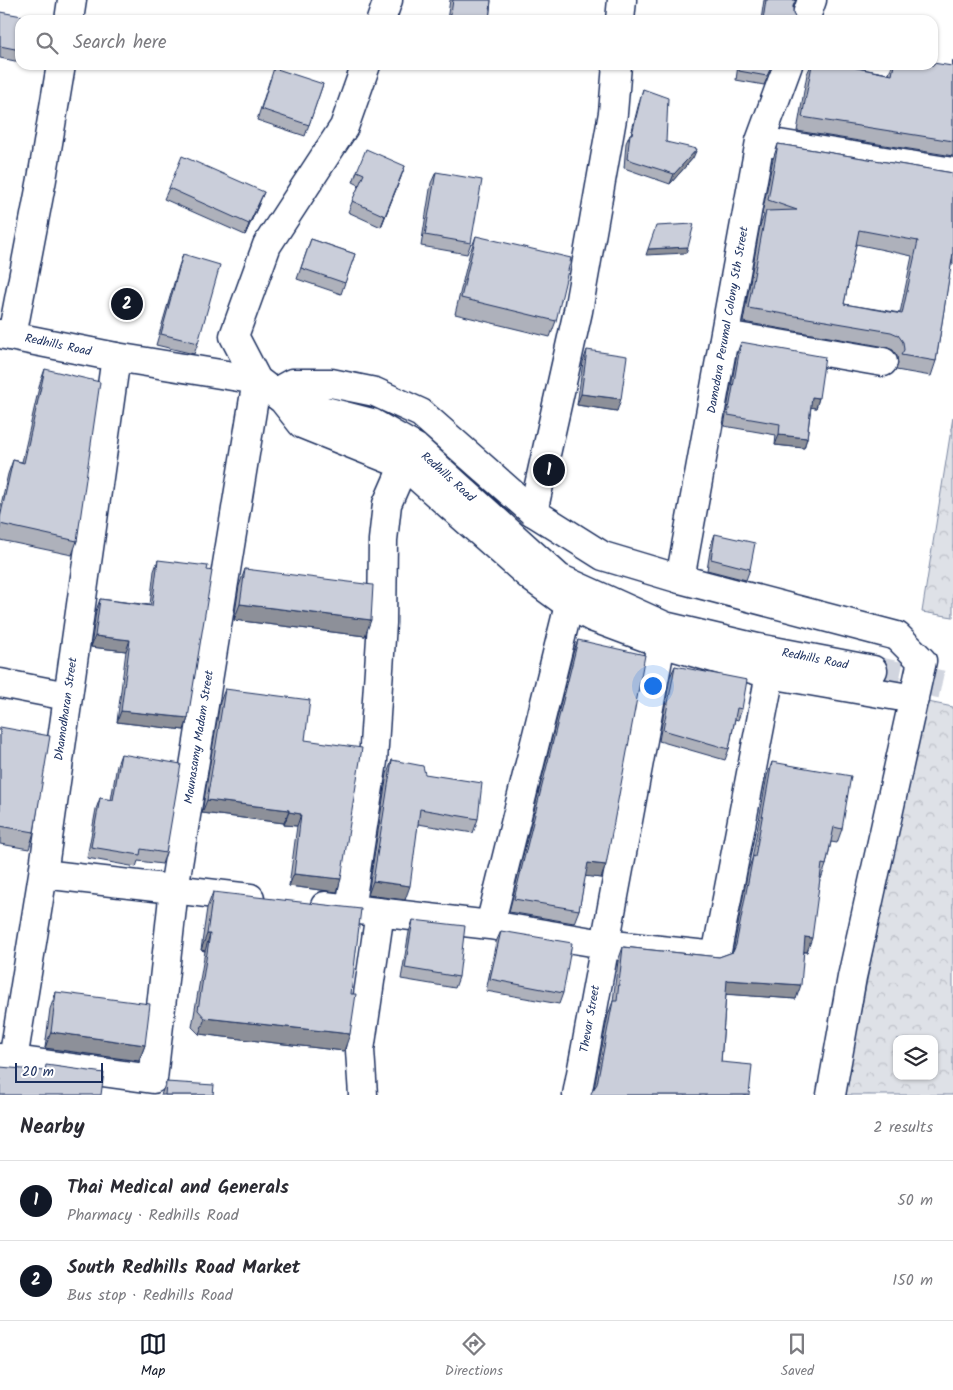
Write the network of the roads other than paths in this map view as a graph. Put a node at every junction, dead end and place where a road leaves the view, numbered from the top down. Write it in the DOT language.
graph roads {
  1 [pos="72,0"];
  2 [pos="388,0"];
  3 [pos="622,0"];
  4 [pos="812,0"];
  5 [pos="70,15"];
  6 [pos="383,15"];
  7 [pos="620,15"];
  8 [pos="806,15"];
  9 [pos="61,70"];
  10 [pos="364,70"];
  11 [pos="617,70"];
  12 [pos="786,70"];
  13 [pos="760,141"];
  14 [pos="953,172"];
  15 [pos="6,335"];
  16 [pos="725,335"];
  17 [pos="116,357"];
  18 [pos="883,362"];
  19 [pos="271,391"];
  20 [pos="404,465"];
  21 [pos="533,512"];
  22 [pos="680,579"];
  23 [pos="569,605"];
  24 [pos="660,643"];
  25 [pos="873,670"];
  26 [pos="770,674"];
  27 [pos="0,683"];
  28 [pos="68,696"];
  29 [pos="914,699"];
  30 [pos="44,874"];
  31 [pos="174,889"];
  32 [pos="272,900"];
  33 [pos="301,904"];
  34 [pos="350,909"];
  35 [pos="380,912"];
  36 [pos="490,925"];
  37 [pos="604,944"];
  38 [pos="7,1059"];
  39 [pos="153,1087"];
  40 [pos="363,1095"];
  41 [pos="577,1095"];
  42 [pos="831,1095"];
  1 -- 5 [label="street"];
  2 -- 6 [label="street"];
  3 -- 7 [label="street"];
  4 -- 8 [label="street"];
  9 -- 15 [label="street"];
  10 -- 19 [label="street"];
  11 -- 21 [label="street"];
  12 -- 13 [label="street, Damodara Perumal Colony 5th Street"];
  13 -- 14 [label="street"];
  13 -- 16 [label="street, Damodara Perumal Colony 5th Street"];
  15 -- 17 [label="street, Redhills Road"];
  16 -- 18 [label="street"];
  16 -- 22 [label="street, Damodara Perumal Colony 5th Street"];
  17 -- 19 [label="street, Redhills Road"];
  17 -- 28 [label="street, Dhamodharan Street"];
  19 -- 20 [label="street"];
  19 -- 21 [label="street"];
  19 -- 25 [label="street, Redhills Road"];
  19 -- 31 [label="street, Mounasamy Madam Street"];
  20 -- 23 [label="street"];
  20 -- 34 [label="street"];
  21 -- 22 [label="street"];
  22 -- 29 [label="street"];
  23 -- 24 [label="street"];
  23 -- 36 [label="street"];
  24 -- 26 [label="street"];
  24 -- 37 [label="street, Thevar Street"];
  26 -- 29 [label="street"];
  26 -- 37 [label="street"];
  27 -- 28 [label="street"];
  28 -- 30 [label="street, Dhamodharan Street"];
  29 -- 42 [label="street"];
  30 -- 31 [label="street"];
  30 -- 38 [label="street, Dhamodharan Street"];
  31 -- 32 [label="street"];
  31 -- 39 [label="street, Mounasamy Madam Street"];
  33 -- 34 [label="street"];
  34 -- 35 [label="street"];
  35 -- 36 [label="street"];
  35 -- 40 [label="street"];
  36 -- 37 [label="street"];
  37 -- 41 [label="street, Thevar Street"];
  38 -- 39 [label="street"];
}
